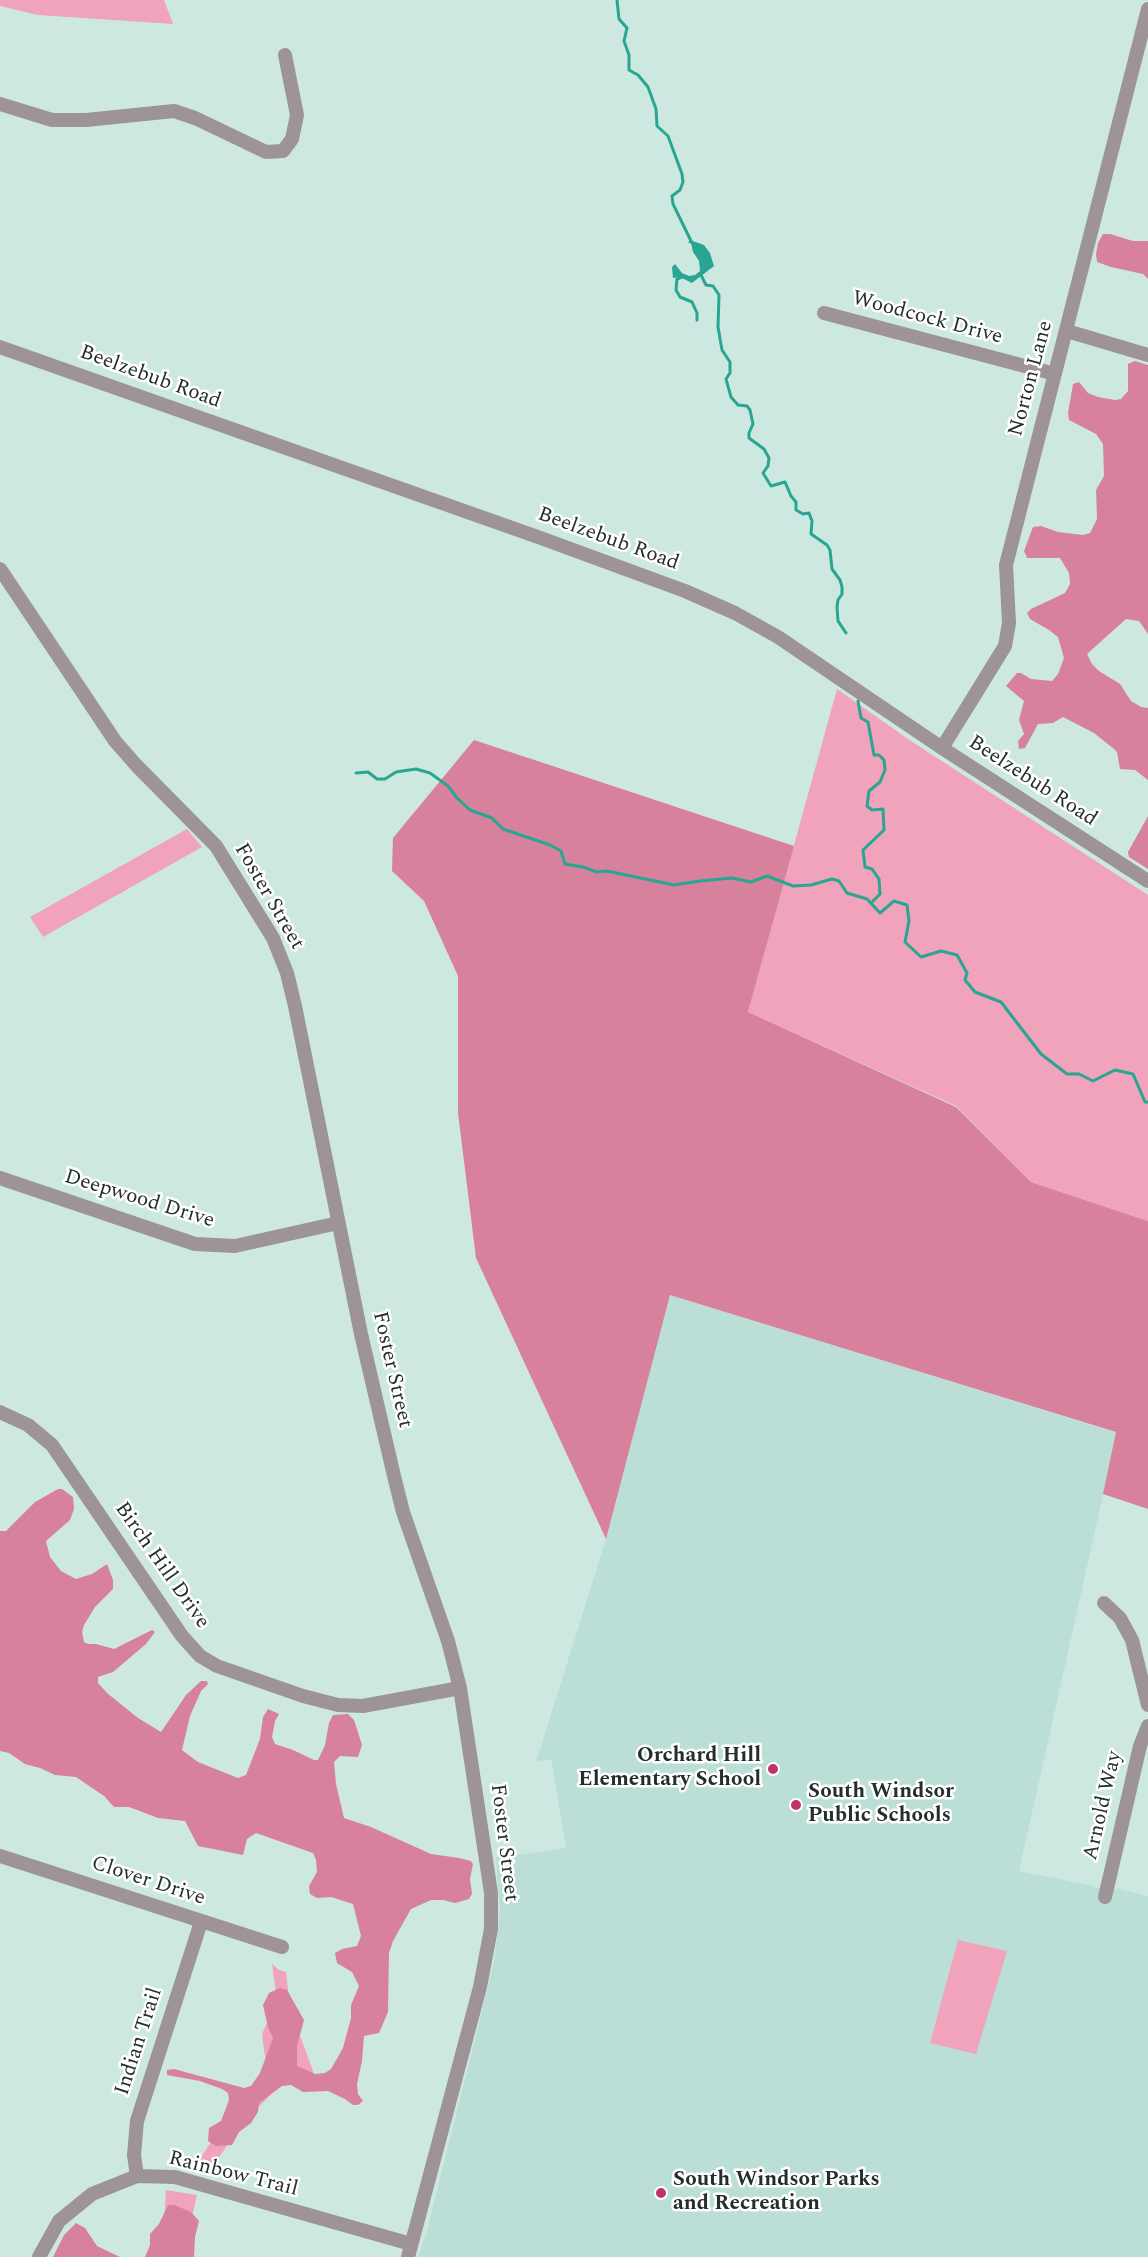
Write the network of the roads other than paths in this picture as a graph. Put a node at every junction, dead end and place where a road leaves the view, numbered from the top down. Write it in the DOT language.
graph roads {
  1 [pos="1148,9"];
  2 [pos="285,55"];
  3 [pos="0,105"];
  4 [pos="824,313"];
  5 [pos="1067,331"];
  6 [pos="0,347"];
  7 [pos="1148,355"];
  8 [pos="1055,374"];
  9 [pos="0,569"];
  10 [pos="942,748"];
  11 [pos="1148,881"];
  12 [pos="0,1178"];
  13 [pos="338,1223"];
  14 [pos="0,1412"];
  15 [pos="1104,1603"];
  16 [pos="460,1688"];
  17 [pos="1148,1705"];
  18 [pos="1148,1726"];
  19 [pos="1,1858"];
  20 [pos="1105,1897"];
  21 [pos="201,1922"];
  22 [pos="282,1947"];
  23 [pos="137,2176"];
  24 [pos="410,2251"];
  25 [pos="39,2257"];
  1 -- 5 [label="street, Norton Lane"];
  2 -- 3 [label="street"];
  4 -- 8 [label="street, Woodcock Drive"];
  5 -- 7 [label="street"];
  5 -- 8 [label="street, Norton Lane"];
  6 -- 10 [label="street, Beelzebub Road"];
  8 -- 10 [label="street, Norton Lane"];
  9 -- 13 [label="street, Foster Street"];
  10 -- 11 [label="street, Beelzebub Road"];
  12 -- 13 [label="street, Deepwood Drive"];
  13 -- 16 [label="street, Foster Street"];
  14 -- 16 [label="street, Birch Hill Drive"];
  15 -- 17 [label="street"];
  16 -- 24 [label="street, Foster Street"];
  18 -- 20 [label="street, Arnold Way"];
  19 -- 21 [label="street, Clover Drive"];
  21 -- 22 [label="street, Clover Drive"];
  21 -- 23 [label="street, Indian Trail"];
  23 -- 24 [label="street, Rainbow Trail"];
  23 -- 25 [label="street, Rainbow Trail"];
}
